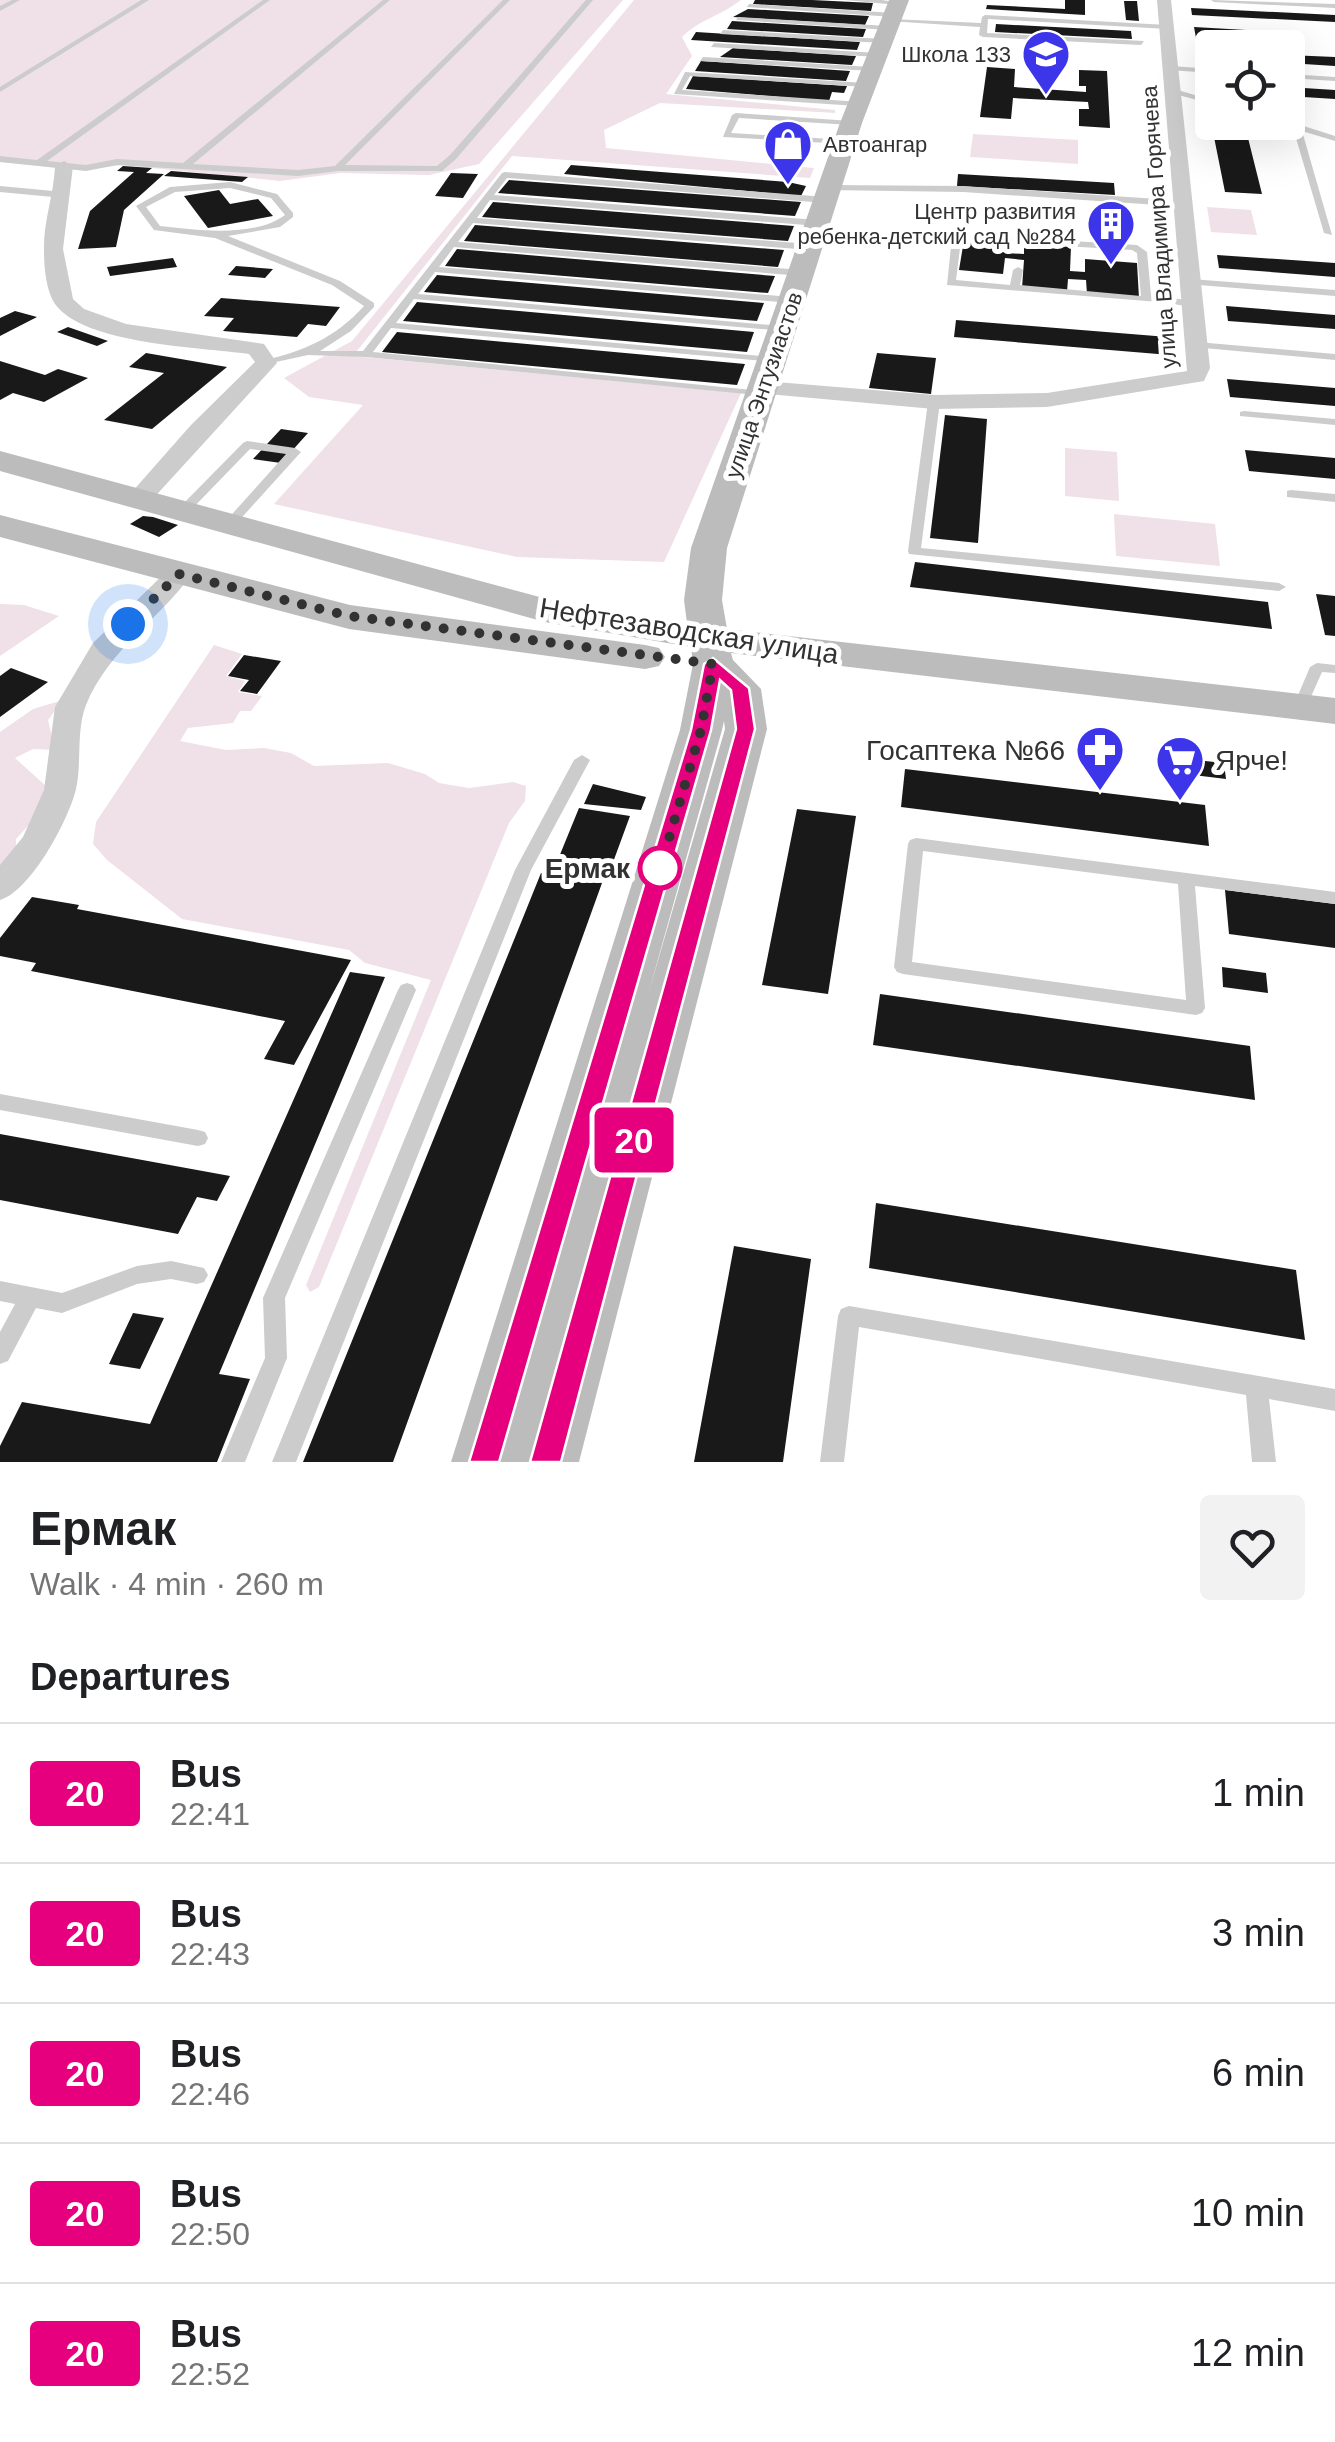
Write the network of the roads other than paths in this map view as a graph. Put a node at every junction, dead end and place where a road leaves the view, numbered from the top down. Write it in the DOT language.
graph roads {
  1 [pos="17,0"];
  2 [pos="146,0"];
  3 [pos="267,0"];
  4 [pos="387,0"];
  5 [pos="507,0"];
  6 [pos="590,0"];
  7 [pos="848,0"];
  8 [pos="1164,0"];
  9 [pos="1214,0"];
  10 [pos="748,6"];
  11 [pos="1335,6"];
  12 [pos="0,9"];
  13 [pos="738,20"];
  14 [pos="984,26"];
  15 [pos="1168,27"];
  16 [pos="723,32"];
  17 [pos="1141,43"];
  18 [pos="714,45"];
  19 [pos="877,57"];
  20 [pos="703,59"];
  21 [pos="1172,68"];
  22 [pos="1195,70"];
  23 [pos="1305,77"];
  24 [pos="1335,79"];
  25 [pos="0,90"];
  26 [pos="1174,91"];
  27 [pos="1195,97"];
  28 [pos="1305,130"];
  29 [pos="744,136"];
  30 [pos="1335,139"];
  31 [pos="1300,140"];
  32 [pos="738,149"];
  33 [pos="0,159"];
  34 [pos="38,163"];
  35 [pos="64,166"];
  36 [pos="185,166"];
  37 [pos="338,168"];
  38 [pos="0,189"];
  39 [pos="64,195"];
  40 [pos="488,197"];
  41 [pos="1158,202"];
  42 [pos="470,220"];
  43 [pos="1329,233"];
  44 [pos="216,235"];
  45 [pos="813,238"];
  46 [pos="452,244"];
  47 [pos="432,269"];
  48 [pos="1018,270"];
  49 [pos="1014,288"];
  50 [pos="1192,293"];
  51 [pos="1335,293"];
  52 [pos="411,296"];
  53 [pos="1155,300"];
  54 [pos="389,325"];
  55 [pos="781,329"];
  56 [pos="1197,346"];
  57 [pos="308,354"];
  58 [pos="366,354"];
  59 [pos="1335,356"];
  60 [pos="266,363"];
  61 [pos="766,381"];
  62 [pos="934,402"];
  63 [pos="1244,414"];
  64 [pos="1335,422"];
  65 [pos="0,461"];
  66 [pos="1291,494"];
  67 [pos="140,498"];
  68 [pos="1335,498"];
  69 [pos="184,510"];
  70 [pos="235,523"];
  71 [pos="0,526"];
  72 [pos="179,574"];
  73 [pos="436,583"];
  74 [pos="1279,587"];
  75 [pos="397,624"];
  76 [pos="712,652"];
  77 [pos="1335,669"];
  78 [pos="1318,709"];
  79 [pos="1335,738"];
  80 [pos="582,760"];
  81 [pos="11,859"];
  82 [pos="1186,879"];
  83 [pos="0,888"];
  84 [pos="1335,898"];
  85 [pos="407,990"];
  86 [pos="0,1102"];
  87 [pos="198,1138"];
  88 [pos="198,1275"];
  89 [pos="0,1291"];
  90 [pos="30,1297"];
  91 [pos="0,1354"];
  92 [pos="1256,1386"];
  93 [pos="1335,1400"];
  94 [pos="233,1462"];
  95 [pos="284,1462"];
  96 [pos="484,1462"];
  97 [pos="546,1462"];
  98 [pos="832,1462"];
  99 [pos="1264,1462"];
  1 -- 12 [label="lane"];
  2 -- 25 [label="lane"];
  3 -- 34 [label="lane"];
  4 -- 36 [label="lane"];
  5 -- 37 [label="lane"];
  6 -- 37 [label="lane"];
  7 -- 19 [label="lane"];
  8 -- 15 [label="street, улица Владимира Горячева"];
  9 -- 11 [label="lane"];
  10 -- 19 [label="lane"];
  13 -- 19 [label="lane"];
  14 -- 15 [label="lane"];
  14 -- 17 [label="lane"];
  14 -- 19 [label="lane"];
  15 -- 21 [label="street, улица Владимира Горячева"];
  16 -- 19 [label="lane"];
  18 -- 19 [label="lane"];
  19 -- 19 [label="lane"];
  19 -- 20 [label="lane"];
  19 -- 29 [label="lane"];
  19 -- 29 [label="lane"];
  19 -- 45 [label="main road, улица Энтузиастов"];
  21 -- 22 [label="lane"];
  21 -- 26 [label="street, улица Владимира Горячева"];
  23 -- 24 [label="lane"];
  26 -- 27 [label="lane"];
  26 -- 50 [label="street, улица Владимира Горячева"];
  28 -- 30 [label="lane"];
  29 -- 32 [label="lane"];
  31 -- 43 [label="lane"];
  33 -- 34 [label="lane"];
  34 -- 35 [label="lane"];
  35 -- 36 [label="lane"];
  35 -- 39 [label="street"];
  36 -- 37 [label="lane"];
  38 -- 39 [label="lane"];
  39 -- 60 [label="street"];
  40 -- 42 [label="lane"];
  40 -- 45 [label="lane"];
  40 -- 45 [label="lane"];
  41 -- 45 [label="lane"];
  42 -- 45 [label="lane"];
  42 -- 46 [label="lane"];
  44 -- 44 [label="lane"];
  44 -- 57 [label="lane"];
  45 -- 46 [label="lane"];
  45 -- 47 [label="lane"];
  45 -- 55 [label="main road, улица Энтузиастов"];
  46 -- 47 [label="lane"];
  47 -- 52 [label="lane"];
  48 -- 49 [label="lane"];
  49 -- 53 [label="lane"];
  49 -- 53 [label="lane"];
  50 -- 51 [label="lane"];
  50 -- 53 [label="lane"];
  50 -- 56 [label="street, улица Владимира Горячева"];
  52 -- 54 [label="lane"];
  52 -- 55 [label="lane"];
  54 -- 58 [label="lane"];
  54 -- 61 [label="lane"];
  55 -- 61 [label="main road, улица Энтузиастов"];
  56 -- 59 [label="lane"];
  56 -- 62 [label="street, улица Владимира Горячева"];
  57 -- 58 [label="lane"];
  57 -- 60 [label="lane"];
  58 -- 61 [label="lane"];
  60 -- 67 [label="street"];
  61 -- 62 [label="street, улица Владимира Горячева"];
  61 -- 76 [label="main road, улица Энтузиастов"];
  62 -- 74 [label="lane"];
  63 -- 64 [label="lane"];
  65 -- 67 [label="main road, Нефтезаводская улица"];
  66 -- 68 [label="lane"];
  67 -- 69 [label="main road, Нефтезаводская улица"];
  69 -- 70 [label="main road, Нефтезаводская улица"];
  69 -- 70 [label="lane"];
  70 -- 72 [label="main road"];
  70 -- 73 [label="main road, Нефтезаводская улица"];
  71 -- 72 [label="main road, Нефтезаводская улица"];
  72 -- 75 [label="main road, Нефтезаводская улица"];
  72 -- 81 [label="street"];
  73 -- 75 [label="main road"];
  73 -- 76 [label="main road, Нефтезаводская улица"];
  75 -- 76 [label="main road, Нефтезаводская улица"];
  76 -- 78 [label="main road, Нефтезаводская улица"];
  76 -- 79 [label="main road, Нефтезаводская улица"];
  76 -- 96 [label="main road, улица Энтузиастов"];
  76 -- 97 [label="main road"];
  77 -- 78 [label="lane"];
  80 -- 95 [label="lane"];
  81 -- 83 [label="street"];
  82 -- 82 [label="lane"];
  82 -- 84 [label="lane"];
  85 -- 94 [label="lane"];
  86 -- 87 [label="lane"];
  88 -- 90 [label="lane"];
  89 -- 90 [label="lane"];
  90 -- 91 [label="lane"];
  92 -- 93 [label="lane"];
  92 -- 98 [label="lane"];
  92 -- 99 [label="lane"];
}
